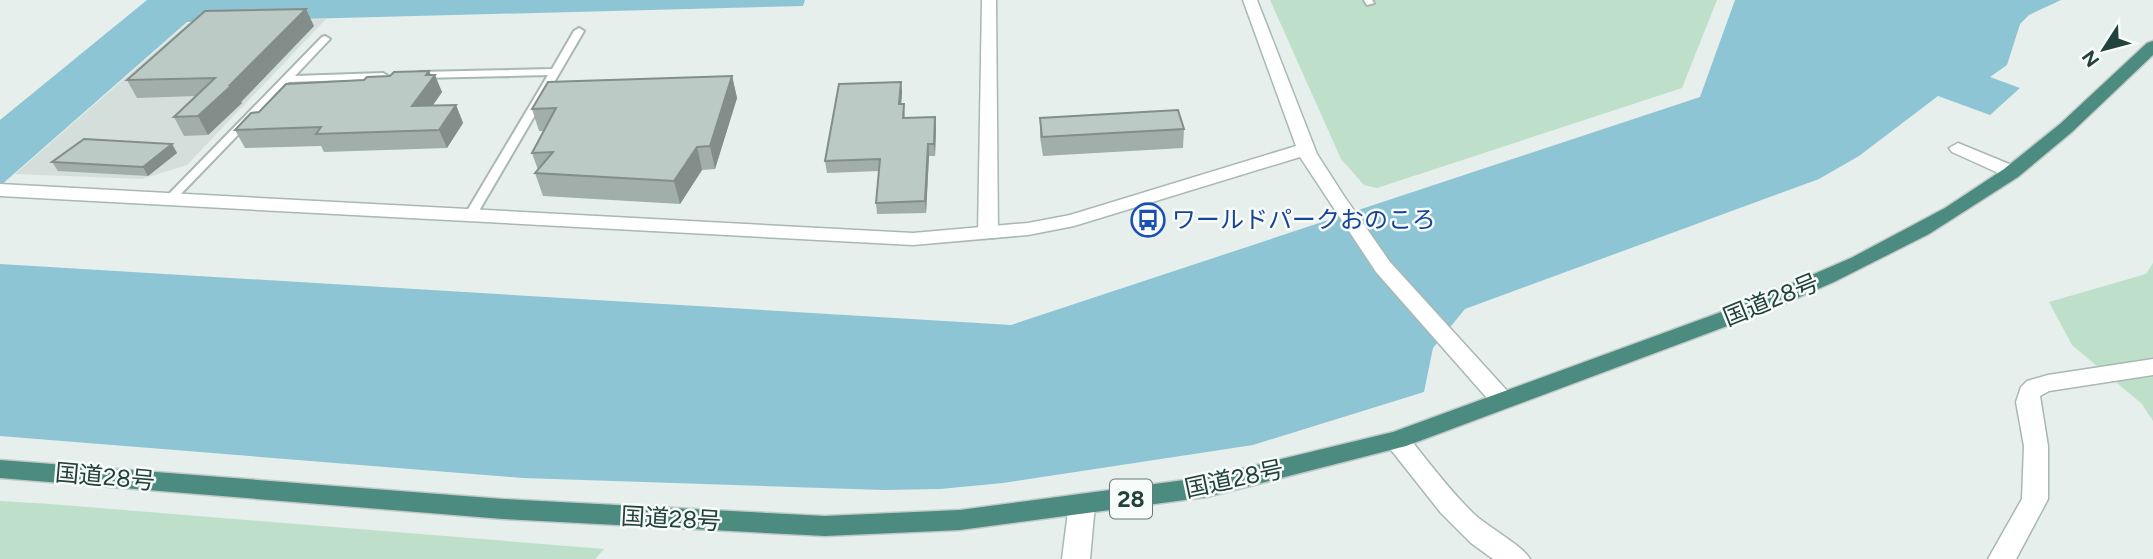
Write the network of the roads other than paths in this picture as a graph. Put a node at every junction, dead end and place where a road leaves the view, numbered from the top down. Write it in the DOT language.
graph roads {
  1 [pos="989,0"];
  2 [pos="1250,0"];
  3 [pos="579,31"];
  4 [pos="325,40"];
  5 [pos="2153,46"];
  6 [pos="555,72"];
  7 [pos="394,76"];
  8 [pos="407,76"];
  9 [pos="286,79"];
  10 [pos="1958,148"];
  11 [pos="1306,149"];
  12 [pos="2012,172"];
  13 [pos="0,190"];
  14 [pos="171,198"];
  15 [pos="470,216"];
  16 [pos="988,234"];
  17 [pos="2153,367"];
  18 [pos="1502,400"];
  19 [pos="1397,440"];
  20 [pos="0,469"];
  21 [pos="1082,504"];
  22 [pos="1076,559"];
  23 [pos="1516,559"];
  24 [pos="2002,559"];
  1 -- 16 [label="street"];
  2 -- 11 [label="street"];
  3 -- 6 [label="lane"];
  4 -- 9 [label="lane"];
  5 -- 12 [label="highway, 国道28号 / 28"];
  6 -- 8 [label="lane"];
  6 -- 15 [label="lane"];
  7 -- 9 [label="lane"];
  9 -- 14 [label="lane"];
  10 -- 12 [label="street"];
  11 -- 16 [label="street"];
  11 -- 18 [label="street"];
  12 -- 18 [label="highway, 国道28号 / 28"];
  13 -- 14 [label="street"];
  14 -- 15 [label="street"];
  15 -- 16 [label="street"];
  17 -- 24 [label="street"];
  18 -- 19 [label="highway, 国道28号 / 28"];
  19 -- 21 [label="highway, 国道28号 / 28"];
  19 -- 23 [label="street"];
  20 -- 21 [label="highway, 国道28号 / 28"];
  21 -- 22 [label="street"];
}
